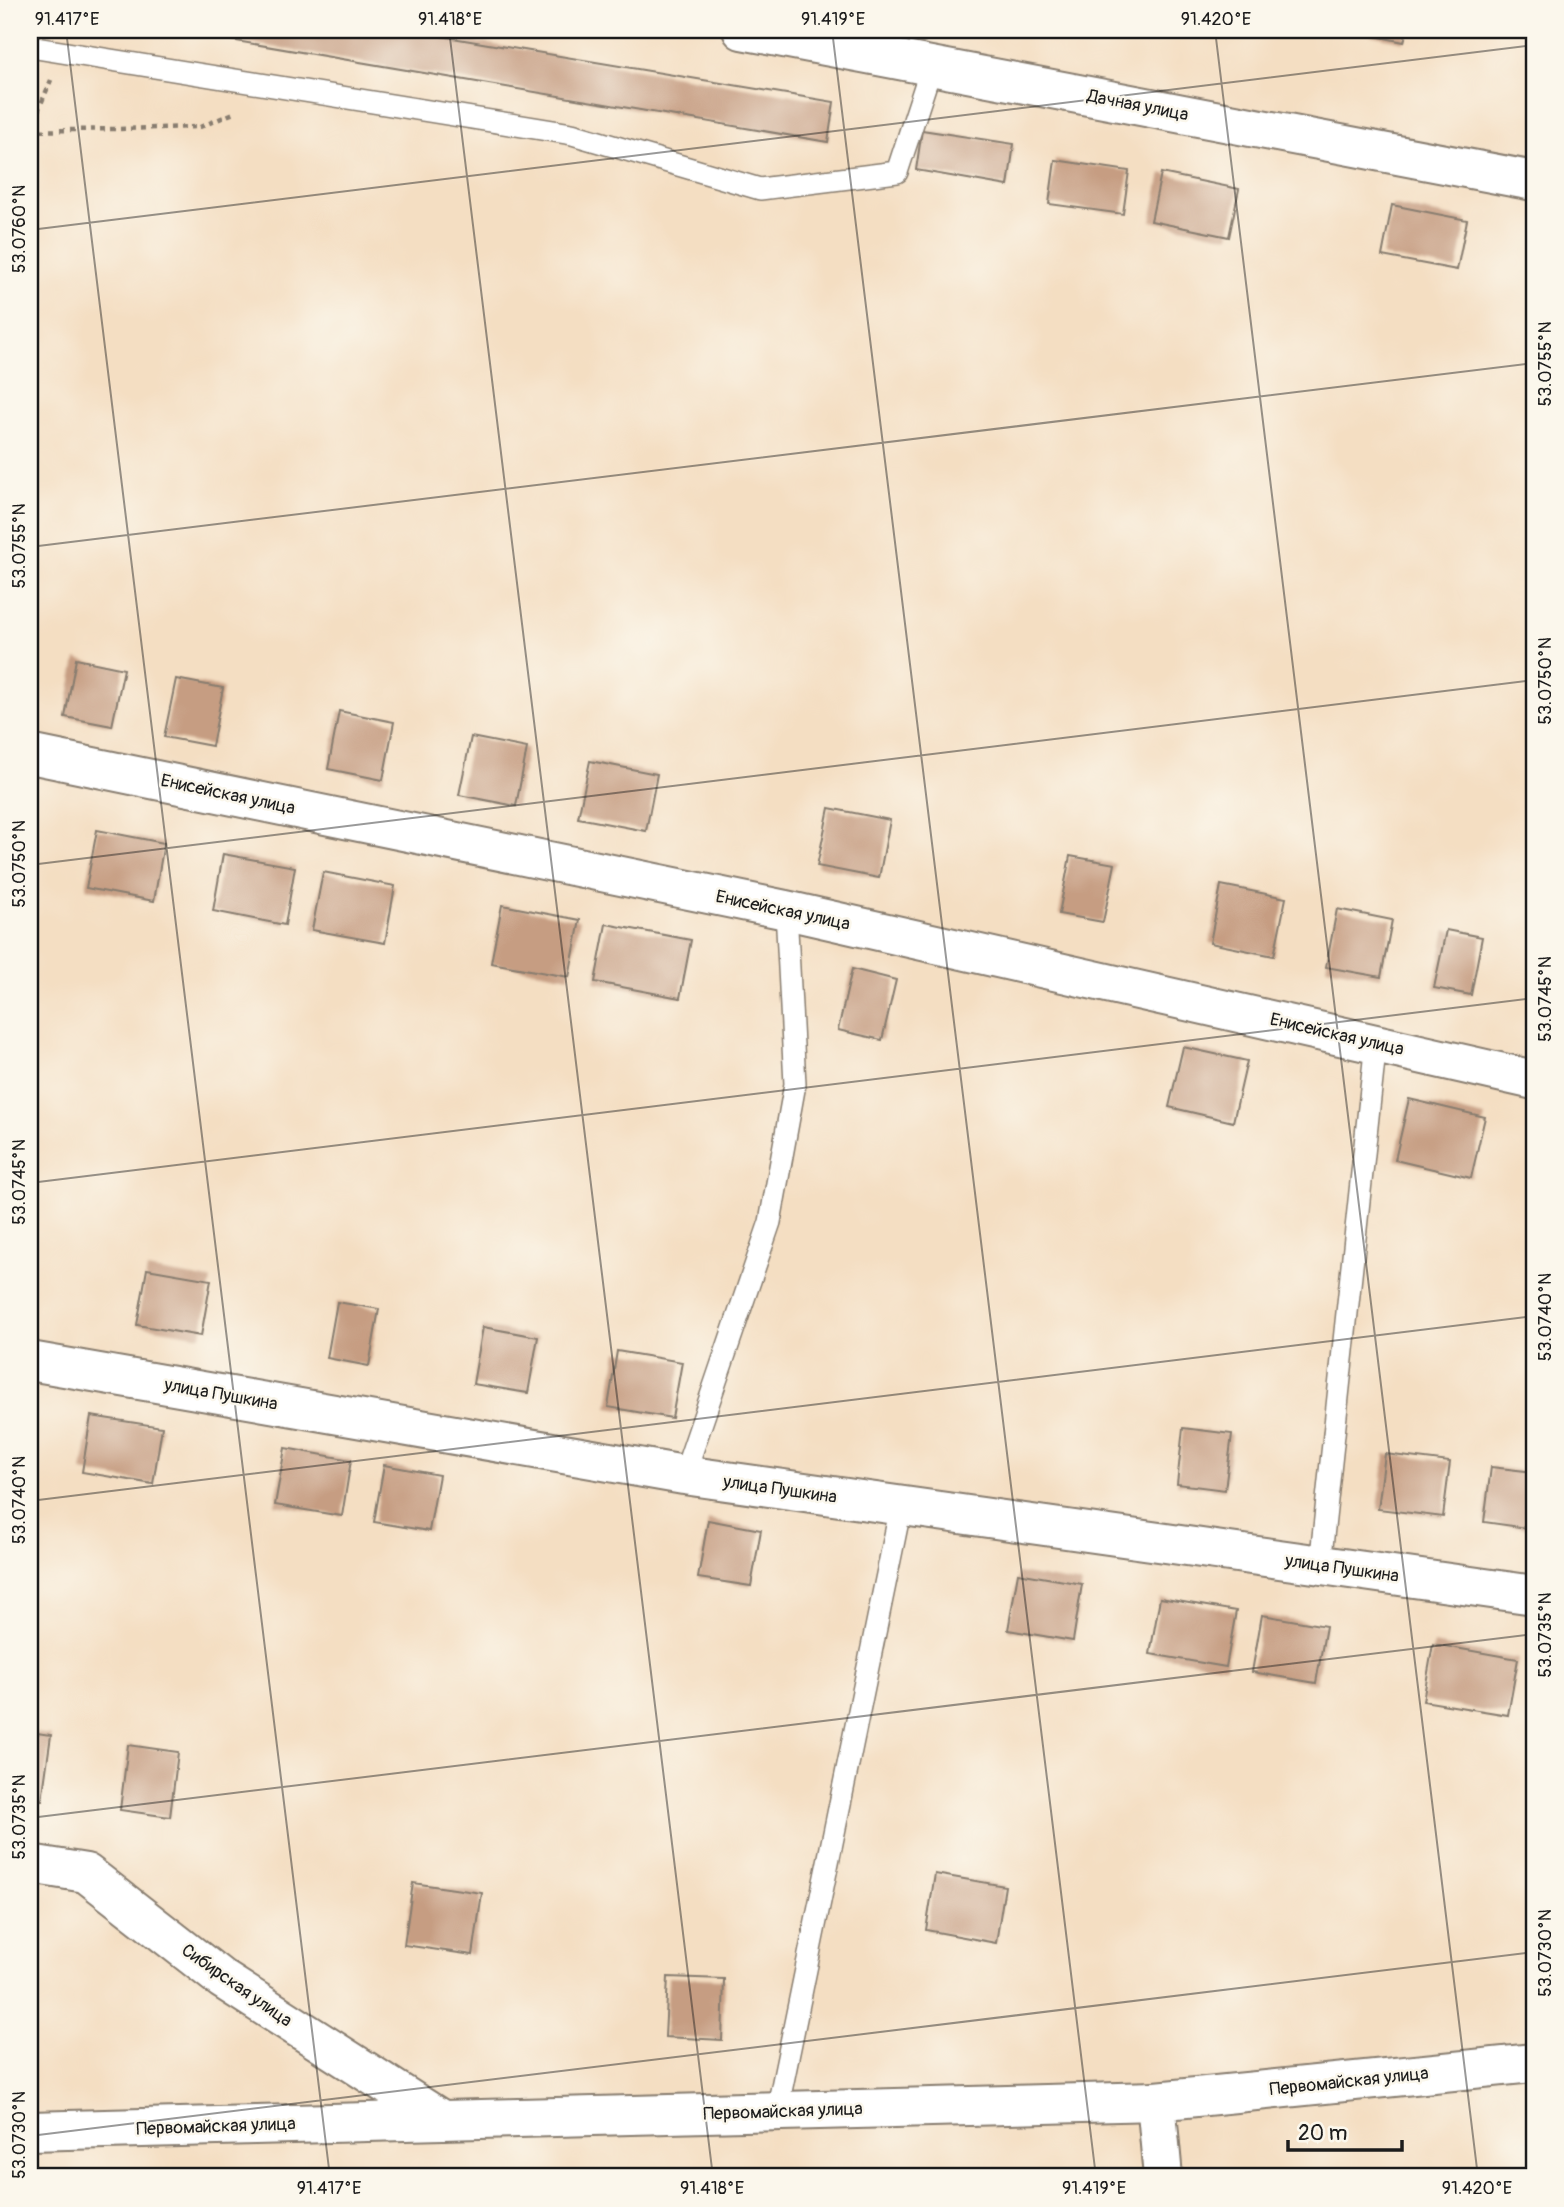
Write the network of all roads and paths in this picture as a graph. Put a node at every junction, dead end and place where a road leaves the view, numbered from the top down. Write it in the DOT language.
graph roads {
  1 [pos="742,30"];
  2 [pos="30,47"];
  3 [pos="63,52"];
  4 [pos="932,65"];
  5 [pos="290,88"];
  6 [pos="30,131"];
  7 [pos="1534,181"];
  8 [pos="30,754"];
  9 [pos="786,909"];
  10 [pos="1376,1042"];
  11 [pos="1534,1080"];
  12 [pos="30,1361"];
  13 [pos="684,1475"];
  14 [pos="901,1506"];
  15 [pos="1321,1565"];
  16 [pos="1534,1595"];
  17 [pos="30,1864"];
  18 [pos="1534,2063"];
  19 [pos="1156,2101"];
  20 [pos="777,2111"];
  21 [pos="442,2120"];
  22 [pos="30,2131"];
  23 [pos="1163,2177"];
  1 -- 4 [label="street, Дачная улица"];
  2 -- 3 [label="lane"];
  3 -- 5 [label="lane"];
  3 -- 6 [label="path"];
  4 -- 5 [label="lane"];
  4 -- 7 [label="street, Дачная улица"];
  5 -- 6 [label="path"];
  8 -- 9 [label="street, Енисейская улица"];
  9 -- 10 [label="street, Енисейская улица"];
  9 -- 13 [label="lane"];
  10 -- 11 [label="street, Енисейская улица"];
  10 -- 15 [label="lane"];
  12 -- 13 [label="street, улица Пушкина"];
  13 -- 14 [label="street, улица Пушкина"];
  14 -- 15 [label="street, улица Пушкина"];
  14 -- 20 [label="lane"];
  15 -- 16 [label="street, улица Пушкина"];
  17 -- 21 [label="street, Сибирская улица"];
  18 -- 19 [label="street, Первомайская улица"];
  19 -- 20 [label="street, Первомайская улица"];
  19 -- 23 [label="street"];
  20 -- 21 [label="street, Первомайская улица"];
  21 -- 22 [label="street, Первомайская улица"];
}
